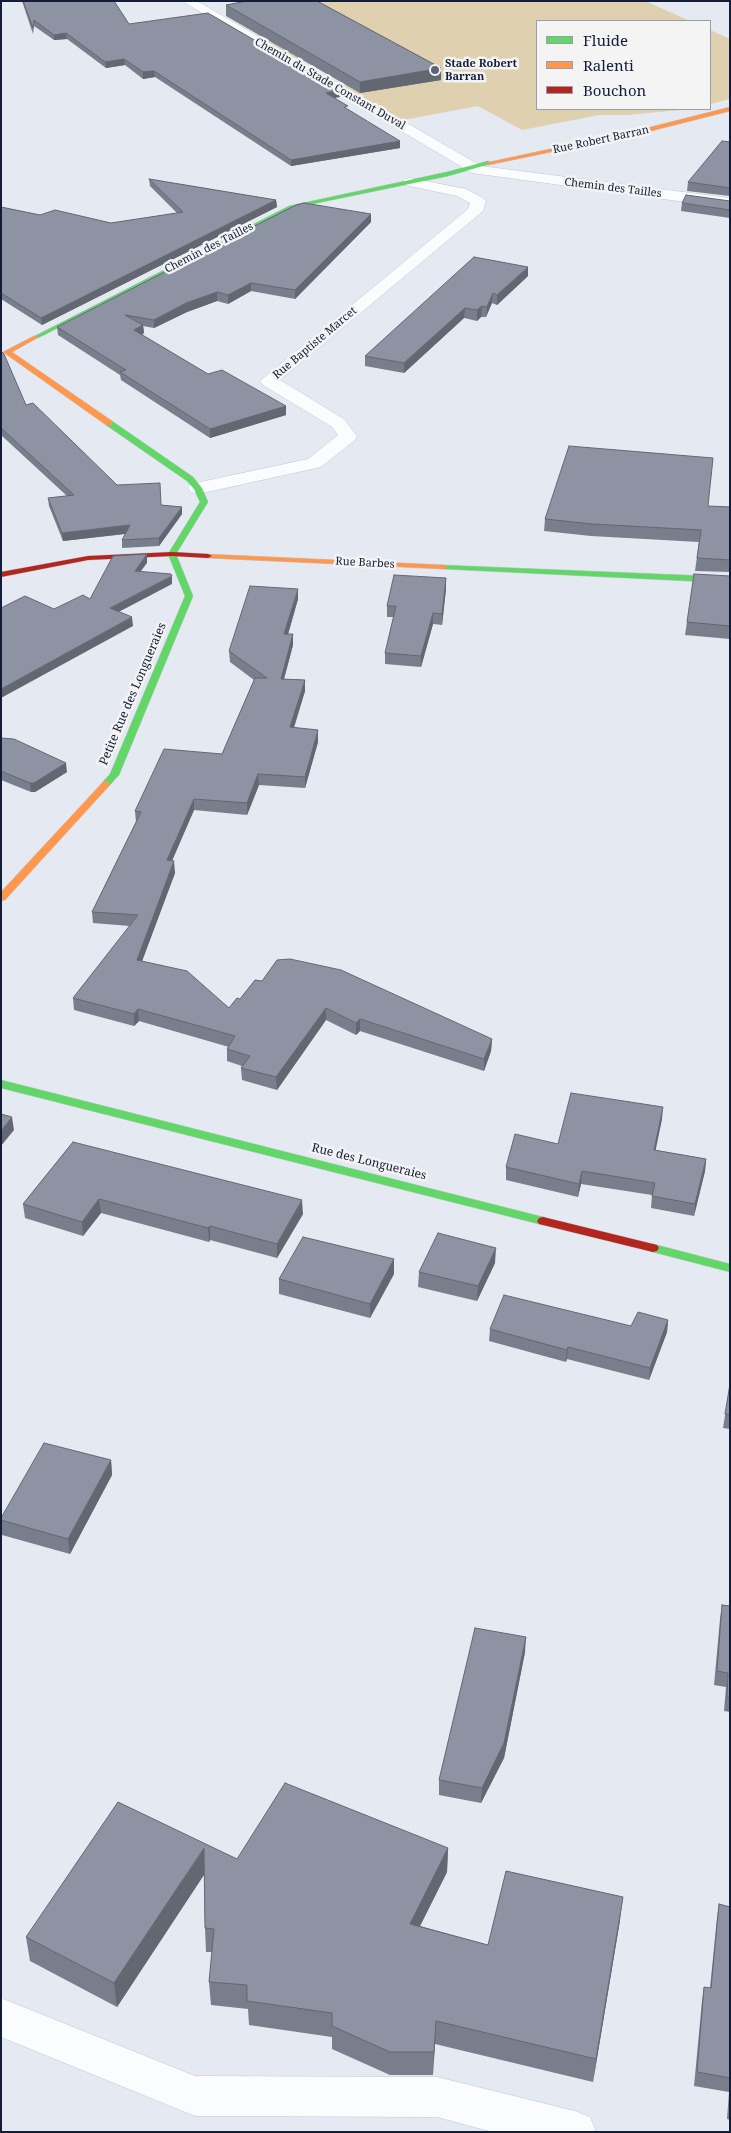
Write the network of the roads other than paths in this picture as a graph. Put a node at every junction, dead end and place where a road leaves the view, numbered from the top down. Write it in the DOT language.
graph roads {
  1 [pos="188,1"];
  2 [pos="730,109"];
  3 [pos="470,166"];
  4 [pos="410,182"];
  5 [pos="730,204"];
  6 [pos="4,350"];
  7 [pos="198,488"];
  8 [pos="172,554"];
  9 [pos="1,575"];
  10 [pos="730,580"];
  11 [pos="1,898"];
  12 [pos="1,1084"];
  13 [pos="730,1268"];
  14 [pos="1,2017"];
  15 [pos="575,2132"];
  1 -- 3 [label="street, Chemin du Stade Constant Duval"];
  2 -- 3 [label="street, Rue Robert Barran"];
  3 -- 4 [label="street, Chemin des Tailles"];
  3 -- 5 [label="street, Chemin des Tailles"];
  4 -- 6 [label="street, Chemin des Tailles"];
  4 -- 7 [label="street, Rue Baptiste Marcet"];
  6 -- 7 [label="street, Chemin des Tailles"];
  7 -- 8 [label="street"];
  8 -- 9 [label="street, Rue Barbes"];
  8 -- 10 [label="street, Rue Barbes"];
  8 -- 11 [label="street, Petite Rue des Longueraies"];
  12 -- 13 [label="street, Rue des Longueraies"];
  14 -- 15 [label="street"];
}
